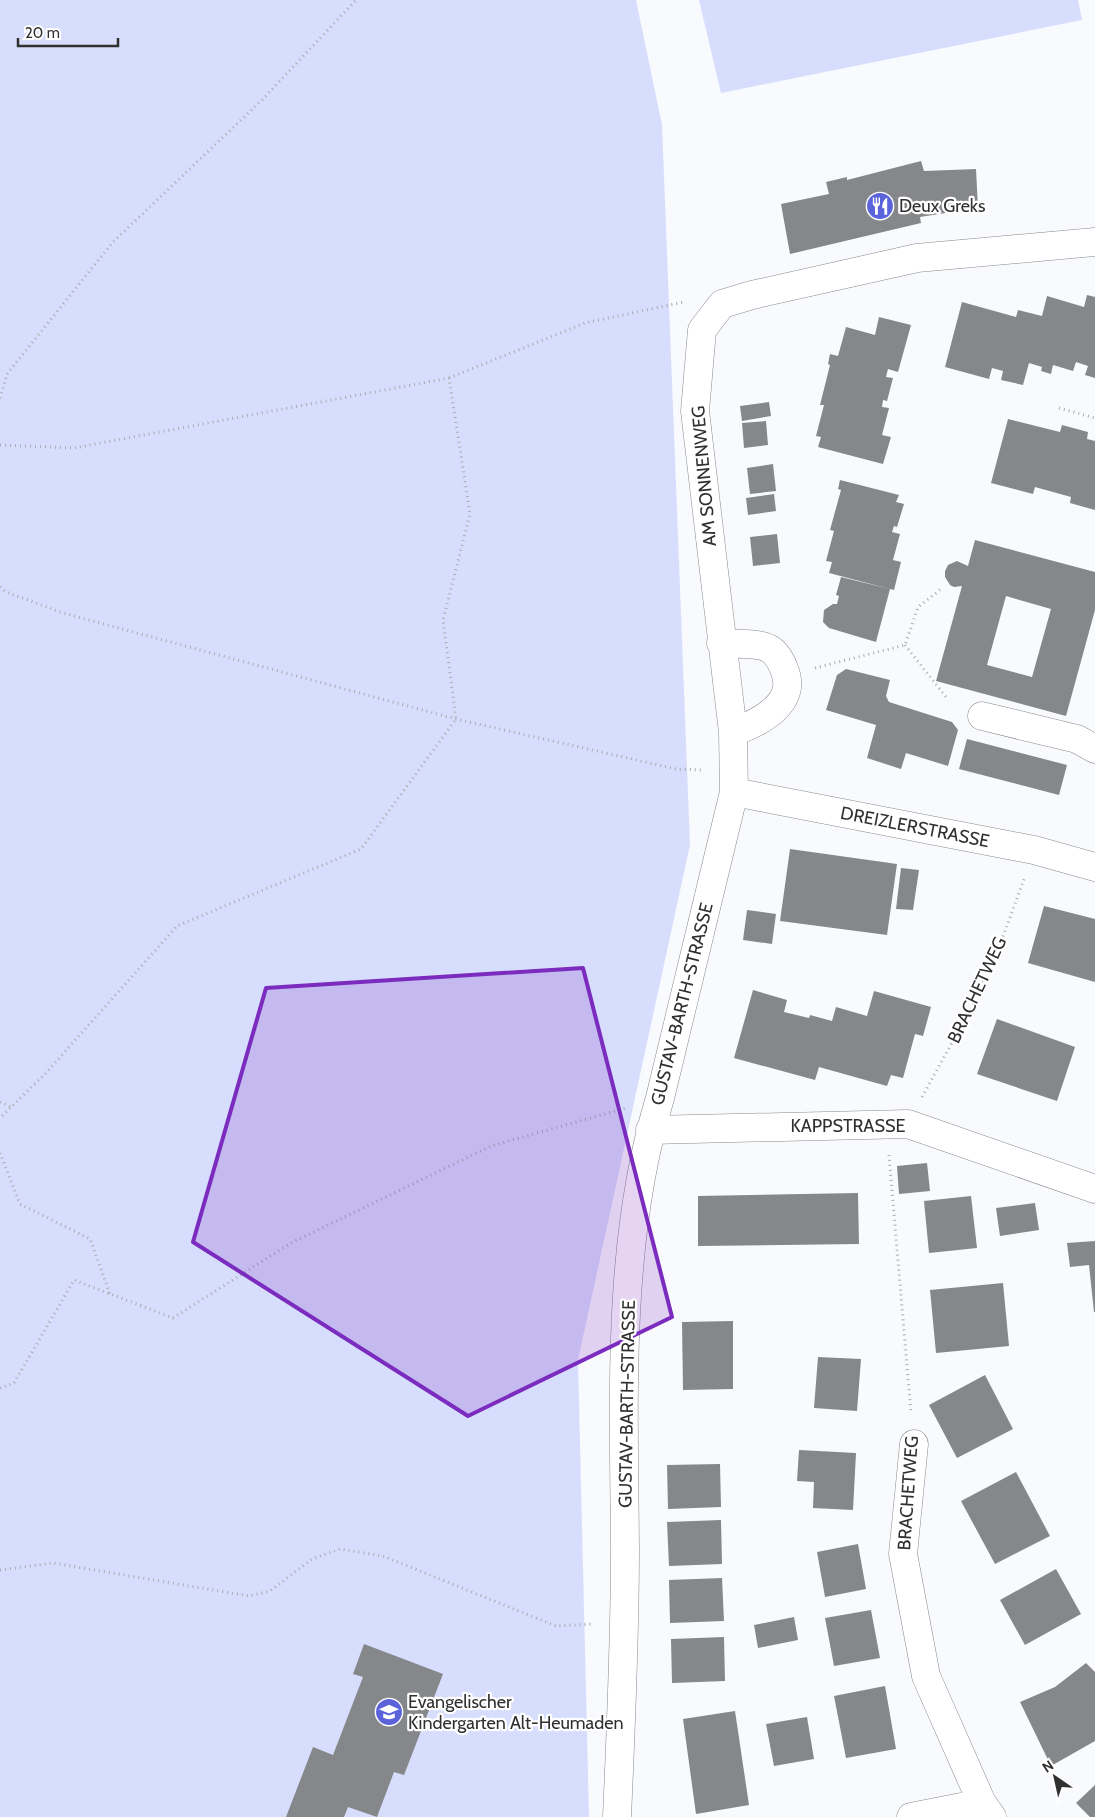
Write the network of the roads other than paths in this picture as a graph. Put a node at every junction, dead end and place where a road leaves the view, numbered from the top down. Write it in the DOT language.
graph roads {
  1 [pos="1095,242"];
  2 [pos="721,643"];
  3 [pos="982,716"];
  4 [pos="733,732"];
  5 [pos="1095,749"];
  6 [pos="734,782"];
  7 [pos="1095,867"];
  8 [pos="650,1130"];
  9 [pos="1095,1189"];
  10 [pos="914,1444"];
  11 [pos="987,1810"];
  12 [pos="617,1817"];
  13 [pos="910,1817"];
  1 -- 2 [label="street, AM SONNENWEG"];
  2 -- 4 [label="street, AM SONNENWEG"];
  2 -- 4 [label="street"];
  3 -- 5 [label="street"];
  4 -- 6 [label="street, AM SONNENWEG"];
  6 -- 7 [label="street, DREIZLERSTRASSE"];
  6 -- 8 [label="street, GUSTAV-BARTH-STRASSE"];
  8 -- 9 [label="street, KAPPSTRASSE"];
  8 -- 12 [label="street, GUSTAV-BARTH-STRASSE"];
  10 -- 11 [label="street, BRACHETWEG"];
  11 -- 13 [label="street"];
}
